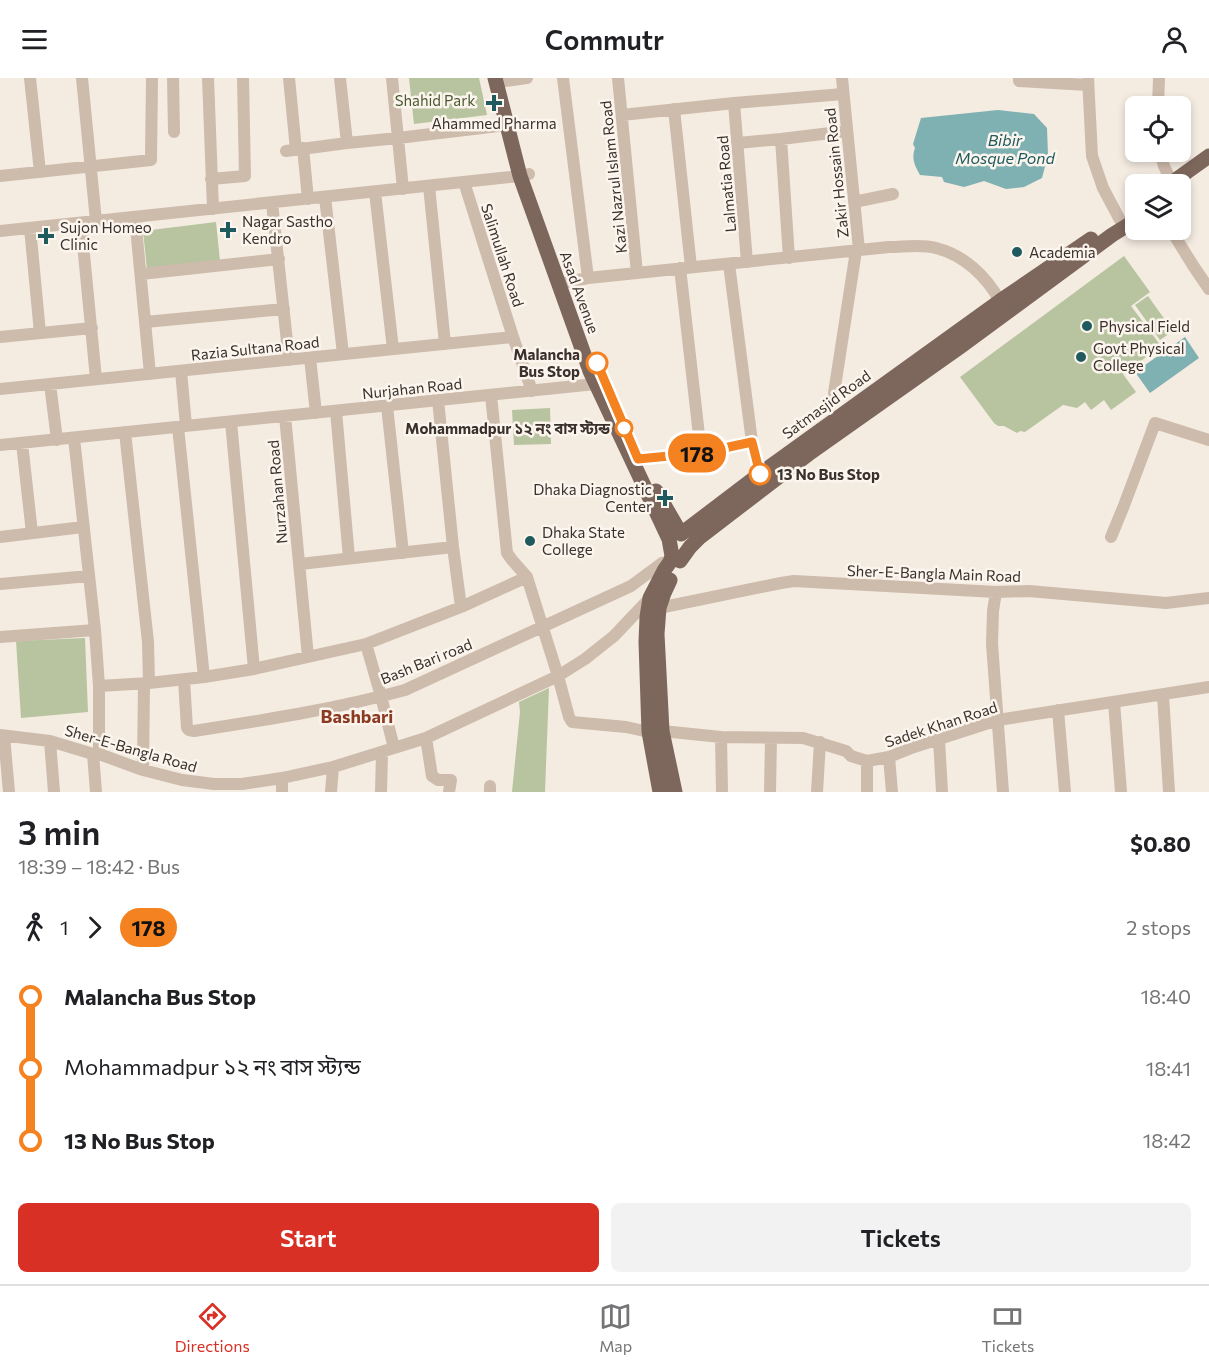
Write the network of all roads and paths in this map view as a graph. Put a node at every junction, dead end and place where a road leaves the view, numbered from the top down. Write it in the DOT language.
graph roads {
  1 [pos="30,78"];
  2 [pos="82,78"];
  3 [pos="152,78"];
  4 [pos="173,78"];
  5 [pos="208,78"];
  6 [pos="243,78"];
  7 [pos="289,78"];
  8 [pos="340,78"];
  9 [pos="392,78"];
  10 [pos="523,78"];
  11 [pos="563,78"];
  12 [pos="618,78"];
  13 [pos="842,78"];
  14 [pos="1019,78"];
  15 [pos="1159,78"];
  16 [pos="501,79"];
  17 [pos="1088,81"];
  18 [pos="843,94"];
  19 [pos="1158,96"];
  20 [pos="174,99"];
  21 [pos="152,100"];
  22 [pos="734,103"];
  23 [pos="674,109"];
  24 [pos="622,115"];
  25 [pos="507,125"];
  26 [pos="847,130"];
  27 [pos="174,132"];
  28 [pos="398,138"];
  29 [pos="781,140"];
  30 [pos="347,142"];
  31 [pos="738,143"];
  32 [pos="295,150"];
  33 [pos="1209,156"];
  34 [pos="90,166"];
  35 [pos="1209,166"];
  36 [pos="40,172"];
  37 [pos="1187,174"];
  38 [pos="525,175"];
  39 [pos="0,176"];
  40 [pos="1191,176"];
  41 [pos="211,178"];
  42 [pos="464,182"];
  43 [pos="429,186"];
  44 [pos="403,189"];
  45 [pos="375,192"];
  46 [pos="893,194"];
  47 [pos="325,197"];
  48 [pos="308,199"];
  49 [pos="272,202"];
  50 [pos="854,202"];
  51 [pos="213,209"];
  52 [pos="1125,216"];
  53 [pos="135,217"];
  54 [pos="96,221"];
  55 [pos="1125,222"];
  56 [pos="81,223"];
  57 [pos="30,228"];
  58 [pos="0,231"];
  59 [pos="1177,240"];
  60 [pos="857,250"];
  61 [pos="789,258"];
  62 [pos="279,259"];
  63 [pos="747,262"];
  64 [pos="729,264"];
  65 [pos="686,268"];
  66 [pos="637,273"];
  67 [pos="141,274"];
  68 [pos="588,278"];
  69 [pos="562,283"];
  70 [pos="1209,289"];
  71 [pos="1003,305"];
  72 [pos="284,309"];
  73 [pos="145,322"];
  74 [pos="92,328"];
  75 [pos="40,333"];
  76 [pos="0,337"];
  77 [pos="513,337"];
  78 [pos="445,344"];
  79 [pos="393,349"];
  80 [pos="343,354"];
  81 [pos="310,358"];
  82 [pos="289,360"];
  83 [pos="181,371"];
  84 [pos="150,374"];
  85 [pos="96,379"];
  86 [pos="600,383"];
  87 [pos="50,384"];
  88 [pos="0,389"];
  89 [pos="532,391"];
  90 [pos="834,393"];
  91 [pos="491,395"];
  92 [pos="438,400"];
  93 [pos="387,406"];
  94 [pos="336,411"];
  95 [pos="316,413"];
  96 [pos="285,416"];
  97 [pos="231,422"];
  98 [pos="182,427"];
  99 [pos="125,432"];
  100 [pos="74,438"];
  101 [pos="57,440"];
  102 [pos="1209,440"];
  103 [pos="752,442"];
  104 [pos="22,443"];
  105 [pos="0,445"];
  106 [pos="701,453"];
  107 [pos="638,459"];
  108 [pos="760,474"];
  109 [pos="83,527"];
  110 [pos="32,533"];
  111 [pos="0,537"];
  112 [pos="1111,537"];
  113 [pos="453,547"];
  114 [pos="677,548"];
  115 [pos="403,553"];
  116 [pos="349,558"];
  117 [pos="300,564"];
  118 [pos="89,576"];
  119 [pos="527,577"];
  120 [pos="0,584"];
  121 [pos="996,592"];
  122 [pos="1209,598"];
  123 [pos="654,603"];
  124 [pos="462,607"];
  125 [pos="542,628"];
  126 [pos="95,630"];
  127 [pos="0,637"];
  128 [pos="366,644"];
  129 [pos="308,657"];
  130 [pos="254,669"];
  131 [pos="558,676"];
  132 [pos="204,677"];
  133 [pos="183,680"];
  134 [pos="146,684"];
  135 [pos="99,686"];
  136 [pos="1209,687"];
  137 [pos="1162,695"];
  138 [pos="381,696"];
  139 [pos="1114,702"];
  140 [pos="1058,710"];
  141 [pos="998,720"];
  142 [pos="656,731"];
  143 [pos="2,736"];
  144 [pos="721,737"];
  145 [pos="426,738"];
  146 [pos="771,738"];
  147 [pos="939,740"];
  148 [pos="50,741"];
  149 [pos="820,742"];
  150 [pos="388,750"];
  151 [pos="96,754"];
  152 [pos="889,757"];
  153 [pos="867,761"];
  154 [pos="333,766"];
  155 [pos="144,770"];
  156 [pos="282,778"];
  157 [pos="450,786"];
  158 [pos="236,788"];
  159 [pos="9,792"];
  160 [pos="54,792"];
  161 [pos="96,792"];
  162 [pos="282,792"];
  163 [pos="331,792"];
  164 [pos="381,792"];
  165 [pos="660,792"];
  166 [pos="675,792"];
  167 [pos="722,792"];
  168 [pos="770,792"];
  169 [pos="818,792"];
  170 [pos="867,792"];
  171 [pos="892,792"];
  172 [pos="942,792"];
  173 [pos="1003,792"];
  174 [pos="1065,792"];
  175 [pos="1121,792"];
  176 [pos="1169,792"];
  1 -- 36 [label="street"];
  2 -- 34 [label="street"];
  3 -- 21 [label="street"];
  4 -- 20 [label="street"];
  5 -- 41 [label="street"];
  6 -- 41 [label="street"];
  7 -- 32 [label="street"];
  8 -- 30 [label="street"];
  9 -- 28 [label="street"];
  10 -- 16 [label="street"];
  11 -- 68 [label="street"];
  12 -- 24 [label="street, Kazi Nazrul Islam Road"];
  13 -- 18 [label="street, Zakir Hossain Road"];
  14 -- 17 [label="street"];
  15 -- 19 [label="street"];
  16 -- 25 [label="main road, Asad Avenue"];
  16 -- 38 [label="main road, Asad Avenue"];
  17 -- 52 [label="street"];
  18 -- 22 [label="street, Zakir Hossain Road"];
  18 -- 26 [label="street, Zakir Hossain Road"];
  20 -- 21 [label="street"];
  20 -- 27 [label="street"];
  21 -- 34 [label="street"];
  22 -- 23 [label="street, Zakir Hossain Road"];
  22 -- 31 [label="street, Lalmatia Road"];
  23 -- 24 [label="street, Zakir Hossain Road"];
  23 -- 65 [label="street"];
  24 -- 66 [label="street, Kazi Nazrul Islam Road"];
  25 -- 28 [label="street"];
  25 -- 38 [label="main road, Asad Avenue"];
  26 -- 29 [label="street"];
  26 -- 50 [label="street, Zakir Hossain Road"];
  28 -- 30 [label="street"];
  28 -- 44 [label="street"];
  29 -- 31 [label="street"];
  29 -- 61 [label="street"];
  30 -- 32 [label="street"];
  31 -- 63 [label="street, Lalmatia Road"];
  32 -- 48 [label="street"];
  33 -- 37 [label="main road"];
  34 -- 36 [label="street"];
  34 -- 54 [label="street"];
  35 -- 40 [label="main road"];
  36 -- 39 [label="street"];
  38 -- 42 [label="street, Salimullah Road"];
  38 -- 69 [label="main road, Asad Avenue"];
  41 -- 51 [label="street"];
  42 -- 43 [label="street, Salimullah Road"];
  42 -- 77 [label="street, Salimullah Road"];
  43 -- 44 [label="street, Salimullah Road"];
  43 -- 78 [label="street"];
  44 -- 45 [label="street, Salimullah Road"];
  45 -- 47 [label="street, Salimullah Road"];
  45 -- 79 [label="street"];
  46 -- 50 [label="street"];
  47 -- 48 [label="street, Salimullah Road"];
  47 -- 80 [label="street"];
  48 -- 49 [label="street, Salimullah Road"];
  49 -- 51 [label="street, Salimullah Road"];
  49 -- 62 [label="street"];
  50 -- 60 [label="street, Zakir Hossain Road"];
  51 -- 53 [label="street, Salimullah Road"];
  53 -- 54 [label="street, Salimullah Road"];
  53 -- 67 [label="street"];
  54 -- 56 [label="street, Salimullah Road"];
  55 -- 71 [label="main road, Satmasjid Road"];
  56 -- 57 [label="street, Salimullah Road"];
  56 -- 74 [label="street"];
  57 -- 58 [label="street, Salimullah Road"];
  57 -- 75 [label="street"];
  59 -- 70 [label="street"];
  60 -- 61 [label="street"];
  60 -- 71 [label="street"];
  60 -- 90 [label="street"];
  61 -- 63 [label="street"];
  62 -- 67 [label="street"];
  62 -- 72 [label="street"];
  63 -- 64 [label="street"];
  64 -- 65 [label="street"];
  64 -- 103 [label="street"];
  65 -- 66 [label="street"];
  65 -- 106 [label="street"];
  66 -- 68 [label="street"];
  67 -- 73 [label="street"];
  68 -- 69 [label="street"];
  69 -- 86 [label="main road, Asad Avenue"];
  71 -- 108 [label="main road, Satmasjid Road"];
  71 -- 114 [label="main road, Satmasjid Road"];
  72 -- 73 [label="street"];
  72 -- 82 [label="street"];
  73 -- 84 [label="street"];
  74 -- 75 [label="street"];
  74 -- 85 [label="street"];
  75 -- 76 [label="street"];
  77 -- 78 [label="street, Razia Sultana Road"];
  77 -- 89 [label="street, Salimullah Road"];
  78 -- 79 [label="street, Razia Sultana Road"];
  79 -- 80 [label="street, Razia Sultana Road"];
  80 -- 81 [label="street, Razia Sultana Road"];
  81 -- 82 [label="street, Razia Sultana Road"];
  81 -- 95 [label="street"];
  82 -- 83 [label="street, Razia Sultana Road"];
  83 -- 84 [label="street, Razia Sultana Road"];
  83 -- 98 [label="street"];
  84 -- 85 [label="street, Razia Sultana Road"];
  85 -- 87 [label="street, Razia Sultana Road"];
  86 -- 89 [label="street, Nurjahan Road"];
  86 -- 107 [label="main road, Asad Avenue"];
  86 -- 114 [label="main road, Asad Avenue"];
  87 -- 88 [label="street, Razia Sultana Road"];
  87 -- 101 [label="street"];
  89 -- 91 [label="street, Nurjahan Road"];
  91 -- 92 [label="street, Nurjahan Road"];
  91 -- 119 [label="street"];
  92 -- 93 [label="street, Nurjahan Road"];
  92 -- 113 [label="street"];
  93 -- 94 [label="street, Nurjahan Road"];
  93 -- 115 [label="street"];
  94 -- 95 [label="street, Nurjahan Road"];
  94 -- 116 [label="street"];
  95 -- 96 [label="street, Nurjahan Road"];
  96 -- 97 [label="street, Nurjahan Road"];
  96 -- 117 [label="street, Nurzahan Road"];
  97 -- 98 [label="street, Nurjahan Road"];
  97 -- 130 [label="street"];
  98 -- 99 [label="street, Nurjahan Road"];
  98 -- 132 [label="street"];
  99 -- 100 [label="street, Nurjahan Road"];
  99 -- 134 [label="street"];
  100 -- 101 [label="street, Nurjahan Road"];
  100 -- 109 [label="street"];
  101 -- 104 [label="street, Nurjahan Road"];
  102 -- 112 [label="street"];
  103 -- 106 [label="street"];
  103 -- 108 [label="street"];
  104 -- 105 [label="street, Nurjahan Road"];
  104 -- 110 [label="street"];
  106 -- 107 [label="street"];
  107 -- 114 [label="main road, Asad Avenue"];
  108 -- 114 [label="main road, Satmasjid Road"];
  109 -- 110 [label="street"];
  109 -- 118 [label="street"];
  110 -- 111 [label="street"];
  113 -- 115 [label="street"];
  113 -- 124 [label="street"];
  114 -- 123 [label="main road"];
  114 -- 125 [label="street, Bash Bari road"];
  115 -- 116 [label="street"];
  116 -- 117 [label="street"];
  117 -- 129 [label="street, Nurzahan Road"];
  118 -- 120 [label="street"];
  118 -- 126 [label="street"];
  119 -- 124 [label="street"];
  119 -- 125 [label="street"];
  121 -- 122 [label="street, Sher-E-Bangla Main Road"];
  121 -- 123 [label="street, Sher-E-Bangla Main Road"];
  121 -- 141 [label="street"];
  123 -- 131 [label="street, Sher-E-Bangla Road"];
  123 -- 142 [label="main road"];
  124 -- 128 [label="street"];
  125 -- 131 [label="street"];
  125 -- 138 [label="street, Bash Bari road"];
  126 -- 127 [label="street"];
  126 -- 135 [label="street"];
  128 -- 129 [label="street"];
  128 -- 138 [label="street"];
  129 -- 130 [label="street"];
  130 -- 132 [label="street"];
  131 -- 142 [label="street"];
  131 -- 145 [label="street, Sher-E-Bangla Road"];
  132 -- 133 [label="street"];
  133 -- 134 [label="street"];
  133 -- 138 [label="street, Bash Bari road"];
  134 -- 135 [label="street"];
  134 -- 155 [label="street"];
  135 -- 151 [label="street"];
  136 -- 137 [label="street, Sadek Khan Road"];
  137 -- 139 [label="street, Sadek Khan Road"];
  137 -- 176 [label="street"];
  138 -- 150 [label="street"];
  139 -- 140 [label="street, Sadek Khan Road"];
  139 -- 175 [label="street"];
  140 -- 141 [label="street, Sadek Khan Road"];
  140 -- 174 [label="street"];
  141 -- 147 [label="street, Sadek Khan Road"];
  141 -- 173 [label="street"];
  142 -- 144 [label="street"];
  142 -- 165 [label="main road"];
  142 -- 166 [label="main road"];
  143 -- 148 [label="street, Sher-E-Bangla Road"];
  143 -- 159 [label="street"];
  144 -- 146 [label="street"];
  144 -- 167 [label="street"];
  145 -- 150 [label="street, Sher-E-Bangla Road"];
  145 -- 157 [label="street"];
  146 -- 149 [label="street"];
  146 -- 168 [label="street"];
  147 -- 152 [label="street, Sadek Khan Road"];
  147 -- 172 [label="street"];
  148 -- 151 [label="street, Sher-E-Bangla Road"];
  148 -- 160 [label="street"];
  149 -- 153 [label="street"];
  149 -- 169 [label="street"];
  150 -- 154 [label="street, Sher-E-Bangla Road"];
  150 -- 164 [label="street"];
  151 -- 155 [label="street, Sher-E-Bangla Road"];
  151 -- 161 [label="street"];
  152 -- 153 [label="street, Sadek Khan Road"];
  152 -- 171 [label="street"];
  153 -- 170 [label="street"];
  154 -- 156 [label="street, Sher-E-Bangla Road"];
  154 -- 163 [label="street"];
  155 -- 158 [label="street, Sher-E-Bangla Road"];
  156 -- 158 [label="street, Sher-E-Bangla Road"];
  156 -- 162 [label="street"];
}
